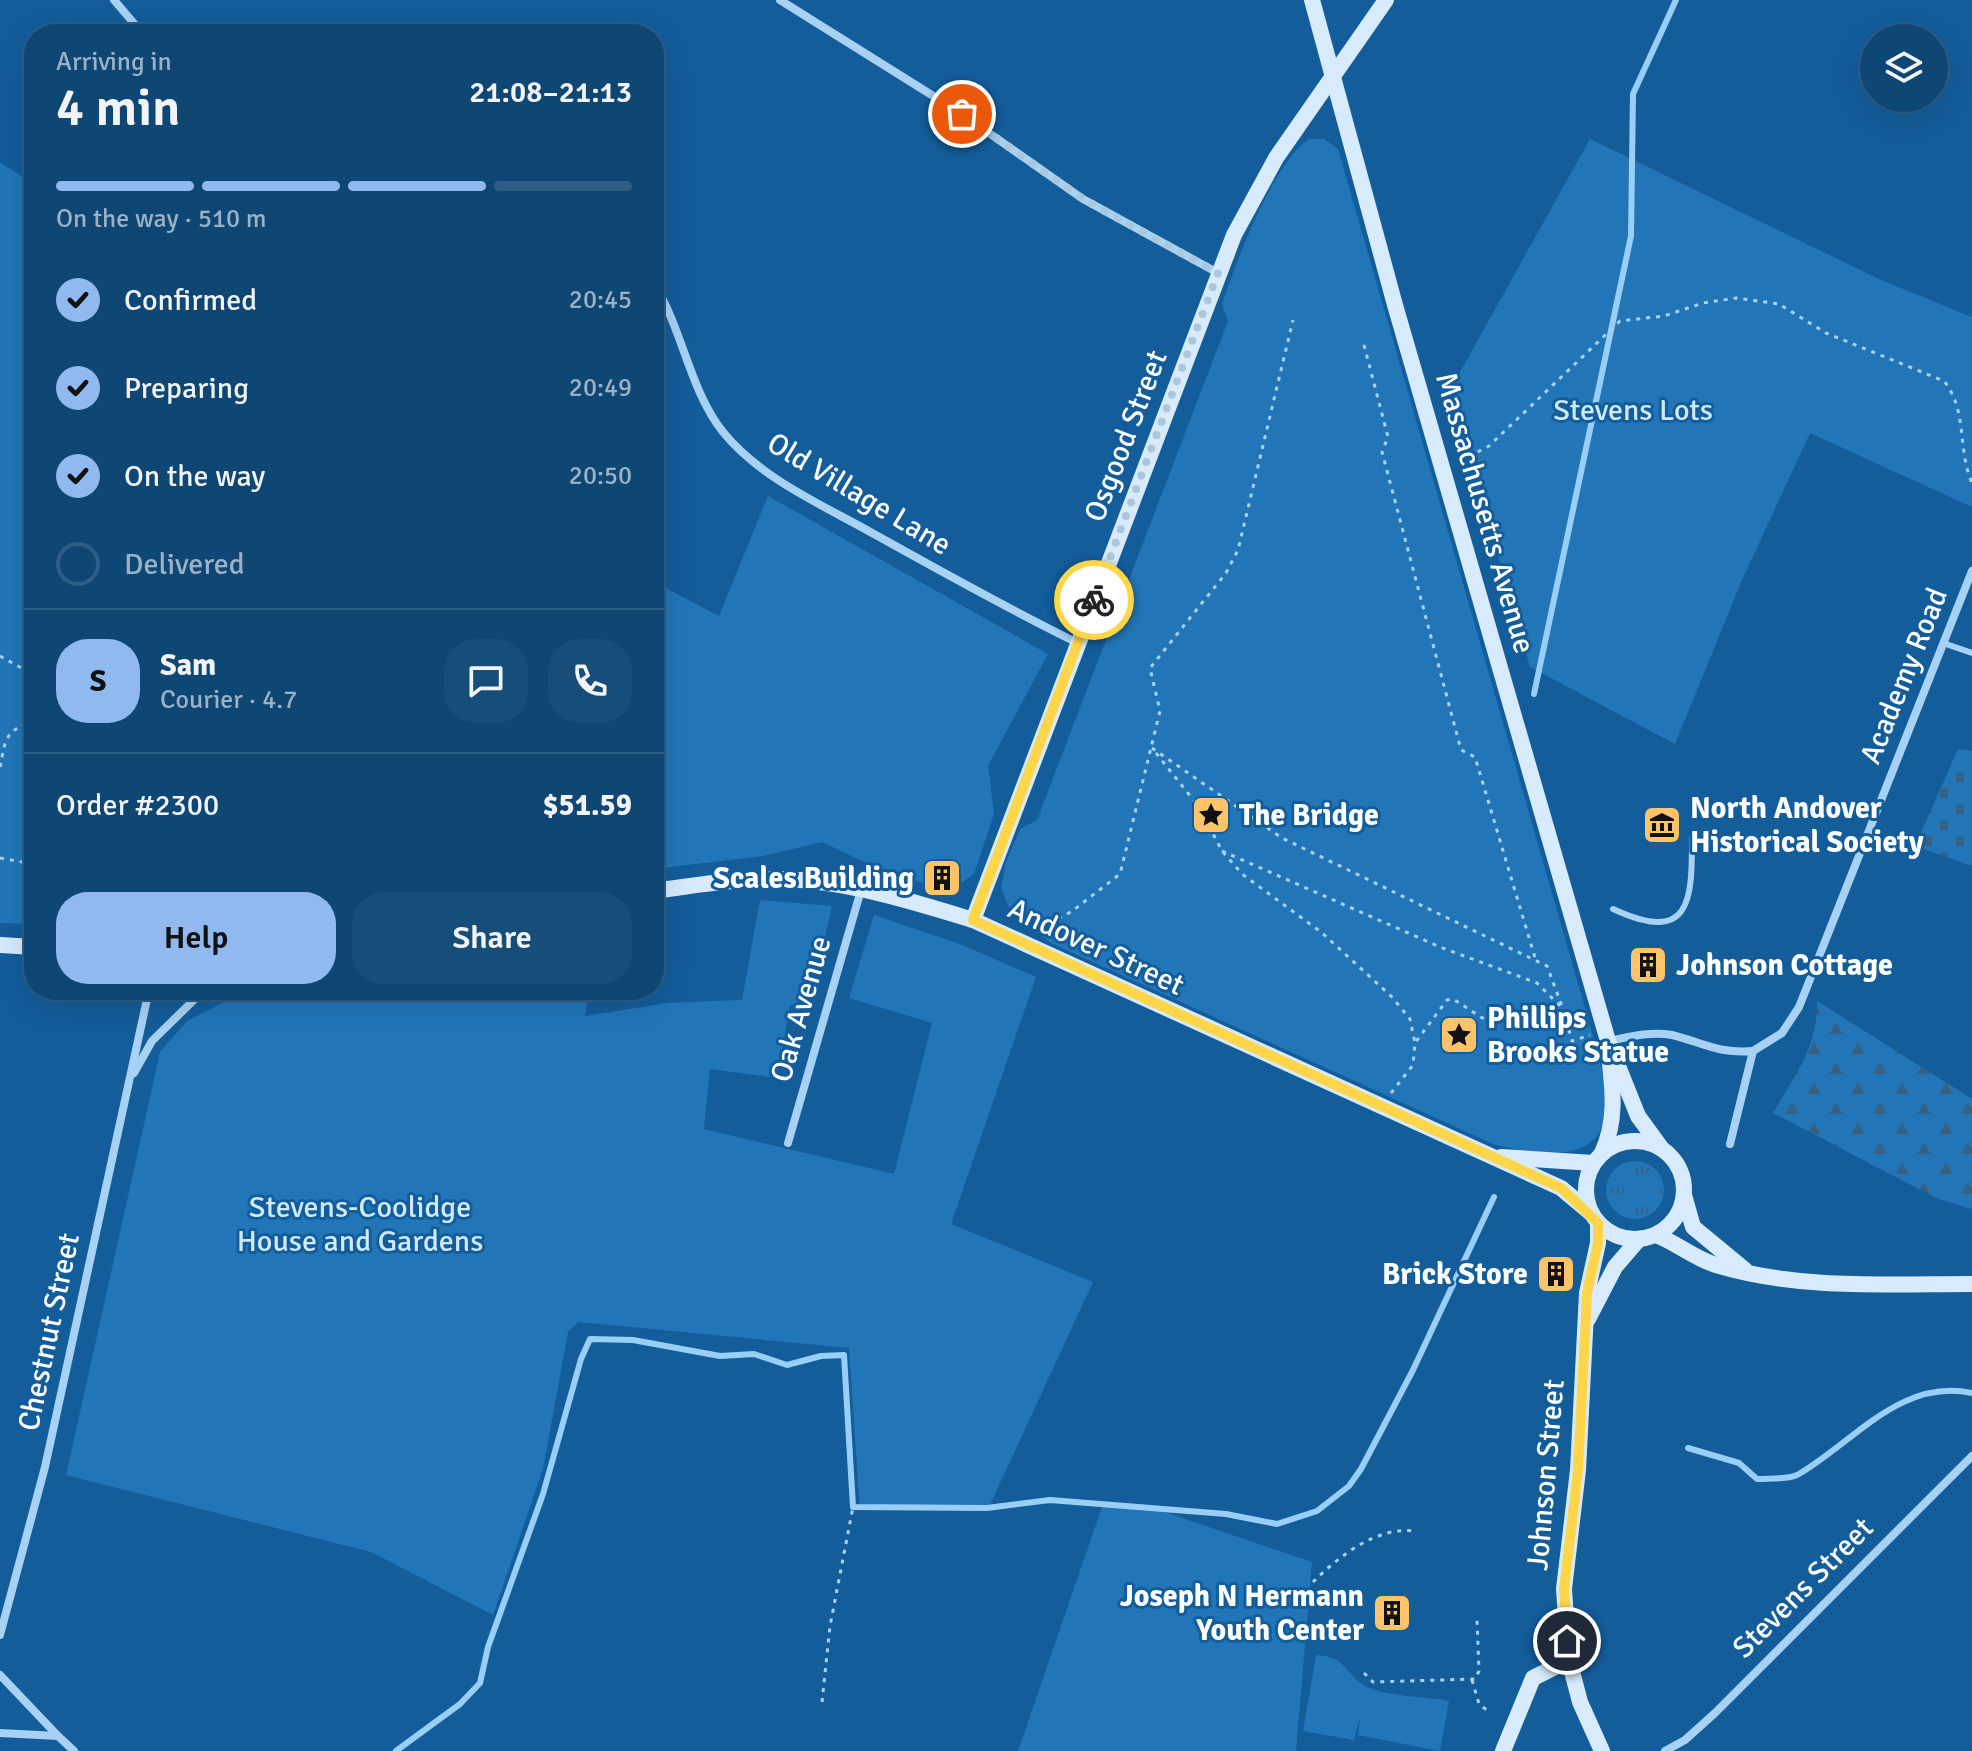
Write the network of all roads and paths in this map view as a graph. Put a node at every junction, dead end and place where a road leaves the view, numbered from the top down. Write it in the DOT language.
graph roads {
  1 [pos="114,0"];
  2 [pos="780,0"];
  3 [pos="1312,0"];
  4 [pos="1386,0"];
  5 [pos="134,24"];
  6 [pos="1332,76"];
  7 [pos="1218,273"];
  8 [pos="664,300"];
  9 [pos="1293,320"];
  10 [pos="1364,345"];
  11 [pos="1442,466"];
  12 [pos="1972,483"];
  13 [pos="1972,571"];
  14 [pos="1078,643"];
  15 [pos="1946,644"];
  16 [pos="1972,653"];
  17 [pos="0,656"];
  18 [pos="24,669"];
  19 [pos="24,726"];
  20 [pos="1152,748"];
  21 [pos="0,767"];
  22 [pos="1692,838"];
  23 [pos="1222,851"];
  24 [pos="0,858"];
  25 [pos="24,862"];
  26 [pos="861,889"];
  27 [pos="664,890"];
  28 [pos="1613,909"];
  29 [pos="973,920"];
  30 [pos="1040,927"];
  31 [pos="0,945"];
  32 [pos="24,946"];
  33 [pos="1536,961"];
  34 [pos="147,1000"];
  35 [pos="194,1000"];
  36 [pos="1563,1009"];
  37 [pos="1484,1019"];
  38 [pos="1607,1036"];
  39 [pos="1415,1043"];
  40 [pos="1753,1051"];
  41 [pos="128,1084"];
  42 [pos="1391,1093"];
  43 [pos="788,1143"];
  44 [pos="1730,1144"];
  45 [pos="1662,1149"];
  46 [pos="1491,1157"];
  47 [pos="1597,1158"];
  48 [pos="1684,1194"];
  49 [pos="1594,1218"];
  50 [pos="1648,1237"];
  51 [pos="1747,1271"];
  52 [pos="1972,1284"];
  53 [pos="1587,1320"];
  54 [pos="1972,1456"];
  55 [pos="853,1507"];
  56 [pos="1414,1531"];
  57 [pos="1313,1582"];
  58 [pos="3,1613"];
  59 [pos="1477,1620"];
  60 [pos="0,1635"];
  61 [pos="1569,1660"];
  62 [pos="1364,1673"];
  63 [pos="0,1675"];
  64 [pos="1472,1680"];
  65 [pos="822,1702"];
  66 [pos="1488,1711"];
  67 [pos="0,1733"];
  68 [pos="58,1736"];
  69 [pos="74,1751"];
  70 [pos="1503,1751"];
  71 [pos="1602,1751"];
  72 [pos="1665,1751"];
  1 -- 5 [label="street"];
  2 -- 7 [label="street"];
  3 -- 6 [label="main road, Massachusetts Avenue"];
  4 -- 6 [label="main road, Osgood Street"];
  6 -- 7 [label="main road, Osgood Street"];
  6 -- 11 [label="main road, Massachusetts Avenue"];
  7 -- 14 [label="main road, Osgood Street"];
  8 -- 14 [label="street, Old Village Lane"];
  9 -- 20 [label="path"];
  10 -- 33 [label="path"];
  11 -- 12 [label="path"];
  11 -- 38 [label="main road, Massachusetts Avenue"];
  13 -- 15 [label="street, Academy Road"];
  14 -- 29 [label="main road, Osgood Street"];
  15 -- 16 [label="lane"];
  15 -- 40 [label="street, Academy Road"];
  17 -- 18 [label="path"];
  19 -- 21 [label="path"];
  20 -- 23 [label="path"];
  20 -- 30 [label="path"];
  20 -- 33 [label="path"];
  22 -- 28 [label="lane"];
  23 -- 36 [label="path"];
  23 -- 39 [label="path"];
  24 -- 25 [label="path"];
  26 -- 27 [label="main road, Andover Street"];
  26 -- 29 [label="main road, Andover Street"];
  26 -- 43 [label="street, Oak Avenue"];
  29 -- 46 [label="main road, Andover Street"];
  31 -- 32 [label="main road"];
  33 -- 36 [label="path"];
  34 -- 41 [label="street, Chestnut Street"];
  35 -- 41 [label="street, Chestnut Street"];
  36 -- 38 [label="path"];
  37 -- 39 [label="path"];
  38 -- 40 [label="street"];
  38 -- 45 [label="main road, Massachusetts Avenue"];
  38 -- 47 [label="main road, Massachusetts Avenue"];
  39 -- 42 [label="path"];
  40 -- 44 [label="street"];
  41 -- 58 [label="street, Chestnut Street"];
  45 -- 47 [label="main road"];
  45 -- 48 [label="main road"];
  46 -- 47 [label="main road, Andover Street"];
  46 -- 49 [label="main road, Andover Street"];
  47 -- 49 [label="main road"];
  48 -- 50 [label="main road"];
  48 -- 51 [label="main road"];
  49 -- 50 [label="main road"];
  49 -- 53 [label="main road, Johnson Street"];
  50 -- 51 [label="main road"];
  50 -- 53 [label="main road, Johnson Street"];
  51 -- 52 [label="main road"];
  53 -- 61 [label="main road, Johnson Street"];
  54 -- 72 [label="street, Stevens Street"];
  55 -- 65 [label="path"];
  56 -- 57 [label="path"];
  58 -- 60 [label="street, Chestnut Street"];
  59 -- 64 [label="path"];
  61 -- 70 [label="main road"];
  61 -- 71 [label="main road, Johnson Street"];
  62 -- 64 [label="path"];
  63 -- 68 [label="street"];
  64 -- 66 [label="path"];
  67 -- 68 [label="street"];
  68 -- 69 [label="street"];
}
